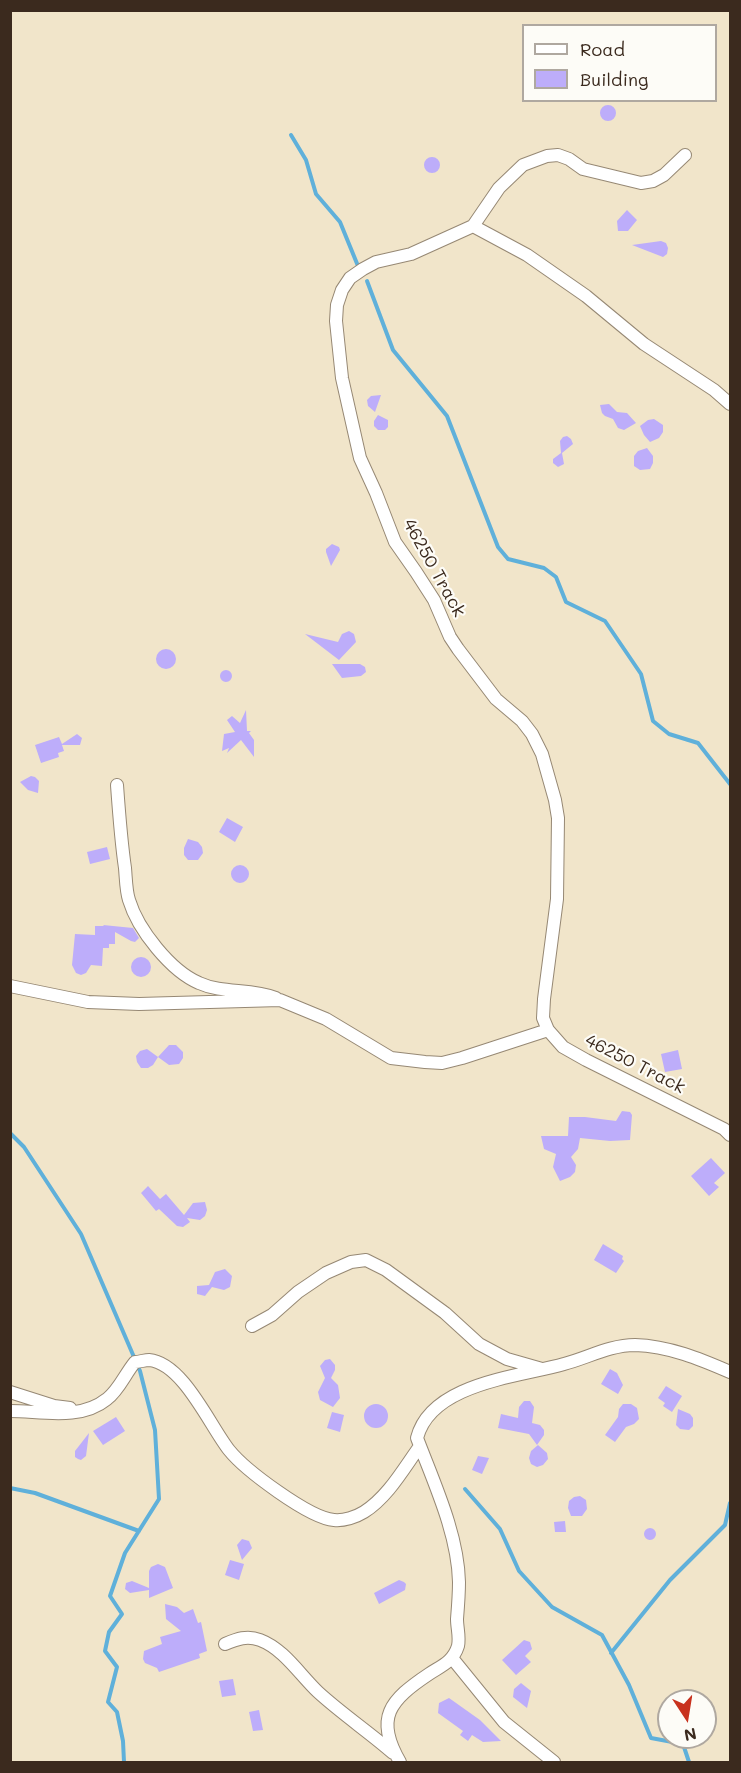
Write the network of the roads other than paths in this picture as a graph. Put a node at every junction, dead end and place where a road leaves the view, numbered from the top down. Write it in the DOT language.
graph roads {
  1 [pos="684,155"];
  2 [pos="473,226"];
  3 [pos="730,404"];
  4 [pos="117,785"];
  5 [pos="10,986"];
  6 [pos="280,1000"];
  7 [pos="548,1030"];
  8 [pos="730,1134"];
  9 [pos="252,1326"];
  10 [pos="543,1370"];
  11 [pos="730,1372"];
  12 [pos="10,1392"];
  13 [pos="82,1410"];
  14 [pos="10,1411"];
  15 [pos="420,1446"];
  16 [pos="225,1644"];
  17 [pos="452,1658"];
  18 [pos="398,1759"];
  19 [pos="554,1762"];
  1 -- 2 [label="street"];
  2 -- 3 [label="street"];
  2 -- 7 [label="street, 46250 Track"];
  4 -- 6 [label="street"];
  5 -- 6 [label="street"];
  6 -- 7 [label="street"];
  7 -- 8 [label="street, 46250 Track"];
  9 -- 10 [label="street"];
  10 -- 11 [label="street"];
  10 -- 15 [label="street"];
  12 -- 13 [label="street"];
  13 -- 14 [label="street"];
  13 -- 15 [label="street"];
  15 -- 17 [label="street"];
  16 -- 18 [label="street"];
  17 -- 18 [label="street"];
  17 -- 19 [label="street"];
}
